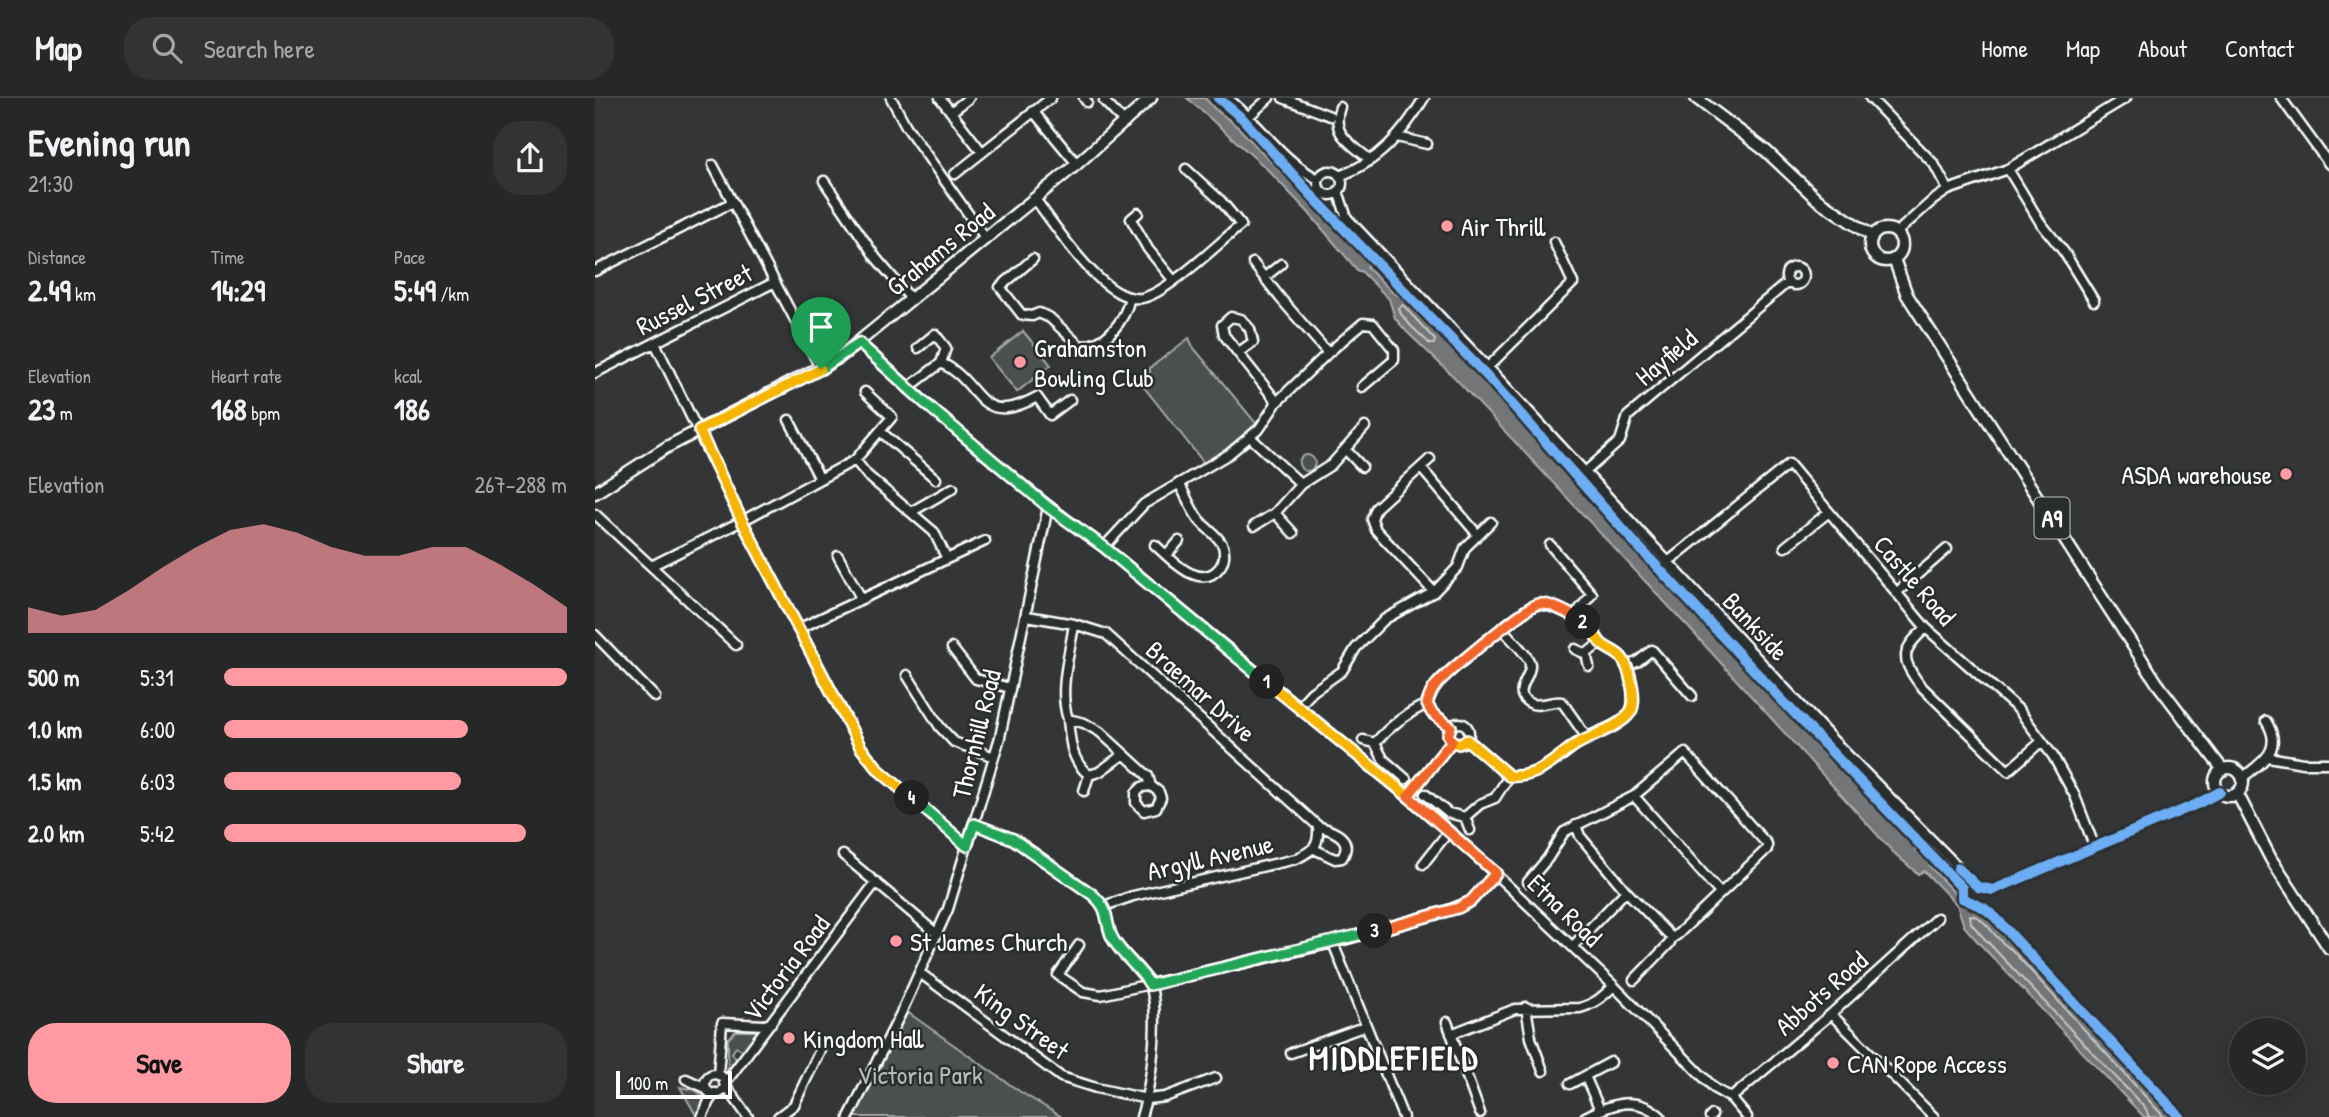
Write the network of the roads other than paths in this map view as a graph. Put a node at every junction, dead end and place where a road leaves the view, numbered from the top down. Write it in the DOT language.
graph roads {
  1 [pos="891,98"];
  2 [pos="940,98"];
  3 [pos="969,98"];
  4 [pos="1051,98"];
  5 [pos="1151,98"];
  6 [pos="1227,98"];
  7 [pos="1269,98"];
  8 [pos="1283,98"];
  9 [pos="1424,98"];
  10 [pos="1696,98"];
  11 [pos="1870,98"];
  12 [pos="2126,98"];
  13 [pos="2281,98"];
  14 [pos="1104,101"];
  15 [pos="1340,107"];
  16 [pos="1033,111"];
  17 [pos="951,112"];
  18 [pos="1330,116"];
  19 [pos="1248,117"];
  20 [pos="1125,123"];
  21 [pos="1397,137"];
  22 [pos="1427,144"];
  23 [pos="982,152"];
  24 [pos="1370,160"];
  25 [pos="1077,164"];
  26 [pos="2329,164"];
  27 [pos="713,165"];
  28 [pos="1186,169"];
  29 [pos="2008,169"];
  30 [pos="955,174"];
  31 [pos="1339,176"];
  32 [pos="1318,179"];
  33 [pos="824,181"];
  34 [pos="1948,190"];
  35 [pos="1338,191"];
  36 [pos="1035,199"];
  37 [pos="733,202"];
  38 [pos="1138,213"];
  39 [pos="1896,233"];
  40 [pos="1872,236"];
  41 [pos="986,239"];
  42 [pos="1553,242"];
  43 [pos="1033,259"];
  44 [pos="1894,259"];
  45 [pos="1253,263"];
  46 [pos="1281,264"];
  47 [pos="595,271"];
  48 [pos="1265,277"];
  49 [pos="1174,281"];
  50 [pos="775,282"];
  51 [pos="1787,282"];
  52 [pos="1130,297"];
  53 [pos="911,299"];
  54 [pos="2094,301"];
  55 [pos="655,343"];
  56 [pos="859,343"];
  57 [pos="918,348"];
  58 [pos="1239,352"];
  59 [pos="1328,354"];
  60 [pos="941,363"];
  61 [pos="1488,367"];
  62 [pos="821,369"];
  63 [pos="595,373"];
  64 [pos="1362,387"];
  65 [pos="908,388"];
  66 [pos="865,392"];
  67 [pos="1070,400"];
  68 [pos="1277,402"];
  69 [pos="789,420"];
  70 [pos="1365,427"];
  71 [pos="699,430"];
  72 [pos="880,431"];
  73 [pos="1250,436"];
  74 [pos="1345,449"];
  75 [pos="1430,459"];
  76 [pos="855,460"];
  77 [pos="1361,467"];
  78 [pos="1421,468"];
  79 [pos="1585,472"];
  80 [pos="820,479"];
  81 [pos="936,479"];
  82 [pos="1179,483"];
  83 [pos="1301,484"];
  84 [pos="953,488"];
  85 [pos="595,492"];
  86 [pos="1048,507"];
  87 [pos="911,512"];
  88 [pos="1829,512"];
  89 [pos="595,513"];
  90 [pos="1275,513"];
  91 [pos="742,521"];
  92 [pos="1491,522"];
  93 [pos="1254,526"];
  94 [pos="1293,533"];
  95 [pos="1478,535"];
  96 [pos="985,541"];
  97 [pos="1179,541"];
  98 [pos="1550,544"];
  99 [pos="1155,545"];
  100 [pos="1104,547"];
  101 [pos="1785,547"];
  102 [pos="1947,550"];
  103 [pos="1167,555"];
  104 [pos="838,556"];
  105 [pos="947,559"];
  106 [pos="1668,562"];
  107 [pos="653,565"];
  108 [pos="1434,592"];
  109 [pos="1896,593"];
  110 [pos="861,598"];
  111 [pos="1027,616"];
  112 [pos="1574,617"];
  113 [pos="1074,624"];
  114 [pos="1926,628"];
  115 [pos="798,629"];
  116 [pos="1503,629"];
  117 [pos="595,635"];
  118 [pos="1600,643"];
  119 [pos="736,645"];
  120 [pos="952,648"];
  121 [pos="1575,649"];
  122 [pos="1586,654"];
  123 [pos="1589,666"];
  124 [pos="1626,666"];
  125 [pos="907,675"];
  126 [pos="1010,688"];
  127 [pos="1692,696"];
  128 [pos="655,697"];
  129 [pos="1427,704"];
  130 [pos="1298,707"];
  131 [pos="1068,719"];
  132 [pos="2266,721"];
  133 [pos="1451,727"];
  134 [pos="1587,738"];
  135 [pos="1363,740"];
  136 [pos="1467,740"];
  137 [pos="1452,741"];
  138 [pos="2042,741"];
  139 [pos="1375,743"];
  140 [pos="1124,754"];
  141 [pos="994,757"];
  142 [pos="2268,757"];
  143 [pos="2329,763"];
  144 [pos="2223,770"];
  145 [pos="1089,775"];
  146 [pos="1509,776"];
  147 [pos="2242,778"];
  148 [pos="1406,779"];
  149 [pos="1151,786"];
  150 [pos="1084,791"];
  151 [pos="2220,792"];
  152 [pos="2237,793"];
  153 [pos="1425,794"];
  154 [pos="1408,796"];
  155 [pos="1634,796"];
  156 [pos="1465,817"];
  157 [pos="974,824"];
  158 [pos="1576,825"];
  159 [pos="1318,826"];
  160 [pos="1470,830"];
  161 [pos="1449,831"];
  162 [pos="967,846"];
  163 [pos="2095,848"];
  164 [pos="1314,849"];
  165 [pos="843,855"];
  166 [pos="1423,864"];
  167 [pos="1496,873"];
  168 [pos="876,882"];
  169 [pos="1528,882"];
  170 [pos="1626,891"];
  171 [pos="1720,893"];
  172 [pos="1104,906"];
  173 [pos="1937,918"];
  174 [pos="937,934"];
  175 [pos="1672,937"];
  176 [pos="1333,943"];
  177 [pos="1079,946"];
  178 [pos="1573,946"];
  179 [pos="2329,948"];
  180 [pos="920,973"];
  181 [pos="1634,981"];
  182 [pos="1150,984"];
  183 [pos="1614,986"];
  184 [pos="1526,1007"];
  185 [pos="1831,1014"];
  186 [pos="1447,1022"];
  187 [pos="771,1023"];
  188 [pos="1366,1026"];
  189 [pos="1451,1034"];
  190 [pos="820,1050"];
  191 [pos="1291,1054"];
  192 [pos="1611,1062"];
  193 [pos="1543,1071"];
  194 [pos="718,1075"];
  195 [pos="1585,1076"];
  196 [pos="708,1077"];
  197 [pos="1216,1078"];
  198 [pos="727,1081"];
  199 [pos="1570,1084"];
  200 [pos="712,1091"];
  201 [pos="731,1096"];
  202 [pos="1731,1098"];
  203 [pos="1147,1099"];
  204 [pos="1599,1110"];
  205 [pos="1481,1112"];
  206 [pos="1402,1115"];
  207 [pos="702,1117"];
  208 [pos="748,1117"];
  209 [pos="778,1117"];
  210 [pos="849,1117"];
  211 [pos="1142,1117"];
  212 [pos="1392,1117"];
  213 [pos="1585,1117"];
  214 [pos="1661,1117"];
  215 [pos="1747,1117"];
  216 [pos="1934,1117"];
  1 -- 41 [label="street"];
  2 -- 17 [label="street"];
  3 -- 17 [label="street"];
  4 -- 16 [label="street"];
  5 -- 20 [label="main road, Grahams Road"];
  6 -- 19 [label="street"];
  7 -- 19 [label="street"];
  8 -- 18 [label="street"];
  9 -- 21 [label="street"];
  10 -- 40 [label="main road"];
  11 -- 34 [label="street"];
  12 -- 29 [label="street"];
  13 -- 26 [label="street"];
  14 -- 20 [label="street"];
  15 -- 24 [label="street"];
  16 -- 23 [label="street"];
  16 -- 25 [label="street"];
  17 -- 23 [label="street"];
  19 -- 32 [label="street"];
  20 -- 25 [label="main road, Grahams Road"];
  21 -- 22 [label="street"];
  21 -- 24 [label="street"];
  23 -- 30 [label="street"];
  24 -- 31 [label="street"];
  25 -- 36 [label="main road, Grahams Road"];
  27 -- 37 [label="street"];
  28 -- 49 [label="street"];
  29 -- 34 [label="street"];
  29 -- 54 [label="street"];
  31 -- 32 [label="street"];
  31 -- 35 [label="street"];
  32 -- 35 [label="street"];
  33 -- 53 [label="street"];
  34 -- 39 [label="street"];
  35 -- 61 [label="street, Bankside"];
  36 -- 41 [label="main road, Grahams Road"];
  36 -- 52 [label="street"];
  37 -- 47 [label="street"];
  37 -- 50 [label="street"];
  38 -- 49 [label="street"];
  39 -- 40 [label="main road"];
  39 -- 44 [label="main road, A9"];
  40 -- 44 [label="main road"];
  41 -- 53 [label="main road, Grahams Road"];
  42 -- 61 [label="street"];
  43 -- 52 [label="street"];
  44 -- 144 [label="main road, A9"];
  45 -- 48 [label="street"];
  46 -- 48 [label="street"];
  48 -- 59 [label="street"];
  49 -- 52 [label="street"];
  50 -- 55 [label="street, Russel Street"];
  50 -- 62 [label="street"];
  51 -- 79 [label="street, Hayfield"];
  53 -- 56 [label="main road, Grahams Road"];
  55 -- 63 [label="street, Russel Street"];
  55 -- 71 [label="street"];
  56 -- 62 [label="main road, Grahams Road"];
  56 -- 65 [label="street, Etna Road"];
  57 -- 60 [label="street"];
  58 -- 58 [label="street"];
  58 -- 68 [label="street"];
  59 -- 64 [label="street"];
  59 -- 68 [label="street"];
  60 -- 65 [label="street"];
  60 -- 67 [label="street"];
  61 -- 79 [label="street, Bankside"];
  62 -- 71 [label="main road, Grahams Road"];
  65 -- 86 [label="street, Etna Road"];
  66 -- 72 [label="street"];
  68 -- 73 [label="street"];
  69 -- 80 [label="street"];
  70 -- 74 [label="street"];
  71 -- 85 [label="main road, Grahams Road"];
  71 -- 91 [label="street"];
  72 -- 76 [label="street"];
  72 -- 81 [label="street"];
  73 -- 82 [label="street"];
  73 -- 83 [label="street"];
  74 -- 77 [label="street"];
  74 -- 83 [label="street"];
  75 -- 78 [label="street"];
  76 -- 80 [label="street"];
  76 -- 87 [label="street"];
  78 -- 95 [label="street"];
  78 -- 108 [label="street"];
  79 -- 106 [label="street, Bankside"];
  80 -- 91 [label="street"];
  82 -- 100 [label="street"];
  82 -- 103 [label="street"];
  83 -- 90 [label="street"];
  84 -- 87 [label="street"];
  86 -- 100 [label="street, Etna Road"];
  86 -- 111 [label="street, Thornhill Road"];
  87 -- 105 [label="street"];
  88 -- 101 [label="street"];
  88 -- 106 [label="street, Castle Road"];
  88 -- 109 [label="street, Castle Road"];
  89 -- 107 [label="street"];
  90 -- 93 [label="street"];
  90 -- 94 [label="street"];
  91 -- 107 [label="street"];
  91 -- 115 [label="street"];
  92 -- 95 [label="street"];
  95 -- 108 [label="street"];
  96 -- 105 [label="street"];
  97 -- 103 [label="street"];
  98 -- 112 [label="street"];
  99 -- 103 [label="street"];
  100 -- 130 [label="street, Etna Road"];
  102 -- 109 [label="street"];
  104 -- 110 [label="street"];
  105 -- 110 [label="street"];
  106 -- 163 [label="street, Bankside"];
  107 -- 119 [label="street"];
  108 -- 130 [label="street"];
  109 -- 114 [label="street, Castle Road"];
  110 -- 115 [label="street"];
  111 -- 113 [label="street, Braemar Drive"];
  111 -- 126 [label="street, Thornhill Road"];
  112 -- 116 [label="street"];
  112 -- 118 [label="street"];
  113 -- 131 [label="street"];
  113 -- 159 [label="street, Braemar Drive"];
  114 -- 138 [label="street, Castle Road"];
  114 -- 138 [label="street"];
  115 -- 162 [label="street"];
  116 -- 129 [label="street"];
  116 -- 134 [label="street"];
  117 -- 128 [label="street"];
  118 -- 122 [label="street"];
  118 -- 124 [label="street"];
  120 -- 126 [label="street"];
  121 -- 122 [label="street"];
  122 -- 123 [label="street"];
  124 -- 127 [label="street"];
  124 -- 134 [label="street"];
  125 -- 141 [label="street"];
  126 -- 141 [label="street, Thornhill Road"];
  129 -- 133 [label="street"];
  129 -- 139 [label="street"];
  130 -- 154 [label="street, Etna Road"];
  131 -- 140 [label="street"];
  131 -- 145 [label="street"];
  132 -- 142 [label="street"];
  133 -- 136 [label="street"];
  133 -- 137 [label="street"];
  134 -- 146 [label="street"];
  135 -- 139 [label="street"];
  136 -- 137 [label="street"];
  136 -- 146 [label="street"];
  137 -- 154 [label="street"];
  138 -- 163 [label="street, Castle Road"];
  139 -- 148 [label="street"];
  140 -- 145 [label="street"];
  140 -- 149 [label="street"];
  141 -- 157 [label="street, Thornhill Road"];
  142 -- 143 [label="street"];
  142 -- 147 [label="street"];
  144 -- 147 [label="main road"];
  144 -- 151 [label="main road"];
  145 -- 150 [label="street"];
  146 -- 156 [label="street"];
  147 -- 152 [label="main road"];
  151 -- 152 [label="main road"];
  151 -- 163 [label="street, Bankside"];
  152 -- 179 [label="main road"];
  153 -- 156 [label="street"];
  154 -- 161 [label="street, Etna Road"];
  155 -- 158 [label="street"];
  155 -- 171 [label="street"];
  155 -- 171 [label="street"];
  156 -- 160 [label="street"];
  157 -- 162 [label="street, Thornhill Road"];
  157 -- 172 [label="street"];
  158 -- 169 [label="street"];
  158 -- 170 [label="street"];
  159 -- 164 [label="street, Argyll Avenue"];
  159 -- 164 [label="street, Braemar Drive"];
  161 -- 166 [label="street"];
  161 -- 167 [label="street, Etna Road"];
  162 -- 174 [label="street, Thornhill Road"];
  164 -- 172 [label="street, Argyll Avenue"];
  165 -- 168 [label="street"];
  167 -- 176 [label="street"];
  167 -- 178 [label="street, Etna Road"];
  168 -- 174 [label="street"];
  168 -- 187 [label="street, Victoria Road"];
  170 -- 175 [label="street"];
  170 -- 178 [label="street"];
  171 -- 175 [label="street"];
  172 -- 182 [label="street"];
  173 -- 185 [label="street, Abbots Road"];
  174 -- 180 [label="street, Thornhill Road"];
  175 -- 181 [label="street"];
  176 -- 182 [label="street"];
  176 -- 188 [label="street"];
  177 -- 182 [label="street"];
  178 -- 183 [label="street, Etna Road"];
  180 -- 203 [label="street, King Street"];
  180 -- 210 [label="street, Thornhill Road"];
  182 -- 203 [label="street"];
  183 -- 184 [label="street"];
  183 -- 202 [label="street, Etna Road"];
  184 -- 189 [label="street"];
  184 -- 193 [label="street"];
  185 -- 202 [label="street, Abbots Road"];
  185 -- 216 [label="street"];
  186 -- 189 [label="street"];
  187 -- 194 [label="street"];
  187 -- 198 [label="street, Victoria Road"];
  188 -- 191 [label="street"];
  188 -- 206 [label="street"];
  189 -- 205 [label="street"];
  190 -- 209 [label="street"];
  192 -- 195 [label="street"];
  194 -- 196 [label="street"];
  194 -- 198 [label="street"];
  195 -- 199 [label="street"];
  195 -- 204 [label="street"];
  196 -- 200 [label="street"];
  196 -- 200 [label="street"];
  197 -- 203 [label="street"];
  198 -- 200 [label="street, Victoria Road"];
  198 -- 201 [label="street"];
  200 -- 201 [label="street"];
  200 -- 207 [label="street, Victoria Road"];
  201 -- 208 [label="street"];
  202 -- 215 [label="street, Etna Road"];
  203 -- 211 [label="street"];
  204 -- 213 [label="street"];
  204 -- 214 [label="street"];
  206 -- 212 [label="street"];
}
